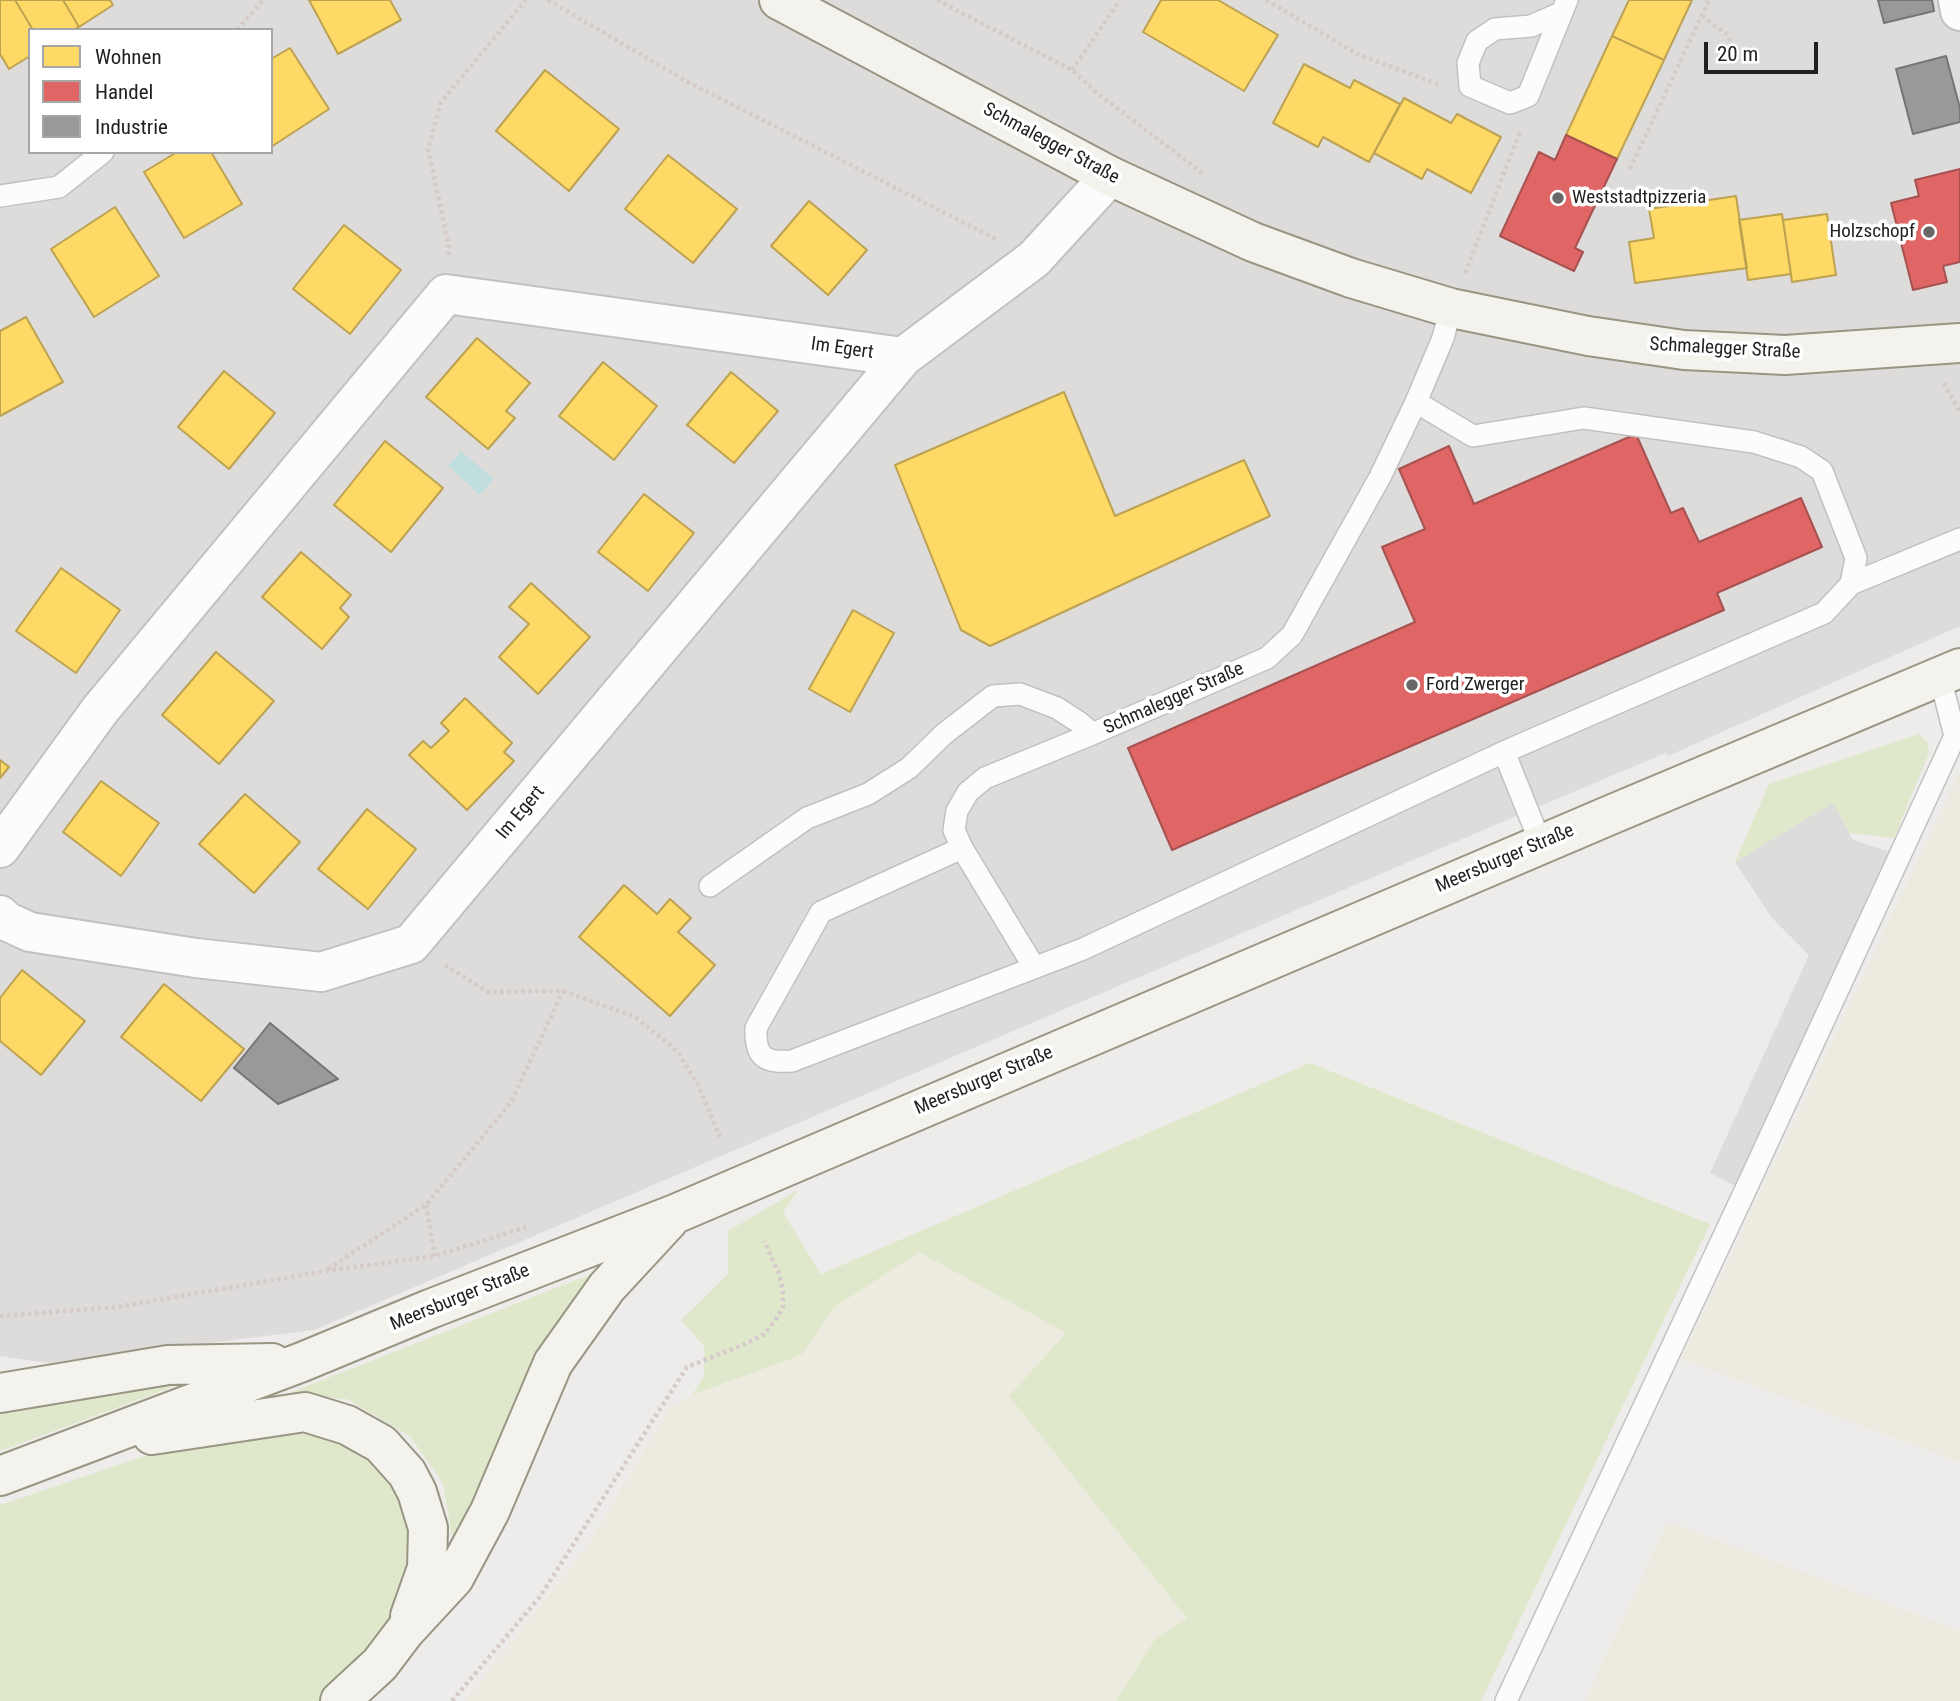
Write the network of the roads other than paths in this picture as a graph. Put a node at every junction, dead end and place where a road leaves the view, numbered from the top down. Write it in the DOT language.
graph roads {
  1 [pos="779,0"];
  2 [pos="1958,0"];
  3 [pos="1564,6"];
  4 [pos="1960,11"];
  5 [pos="100,154"];
  6 [pos="1110,176"];
  7 [pos="0,195"];
  8 [pos="1451,308"];
  9 [pos="1960,343"];
  10 [pos="903,357"];
  11 [pos="1416,402"];
  12 [pos="1960,539"];
  13 [pos="1851,584"];
  14 [pos="1950,672"];
  15 [pos="1093,734"];
  16 [pos="1504,752"];
  17 [pos="1541,844"];
  18 [pos="0,848"];
  19 [pos="962,848"];
  20 [pos="710,886"];
  21 [pos="0,915"];
  22 [pos="1034,967"];
  23 [pos="675,1214"];
  24 [pos="302,1362"];
  25 [pos="0,1393"];
  26 [pos="74,1447"];
  27 [pos="0,1476"];
  28 [pos="405,1631"];
  29 [pos="340,1701"];
  30 [pos="1506,1701"];
  1 -- 6 [label="street, Schmalegger Straße"];
  2 -- 4 [label="street"];
  3 -- 3 [label="lane"];
  5 -- 7 [label="lane"];
  6 -- 8 [label="street, Schmalegger Straße"];
  6 -- 10 [label="street, Im Egert"];
  8 -- 9 [label="street, Schmalegger Straße"];
  8 -- 11 [label="lane, Schmalegger Straße"];
  10 -- 18 [label="street, Im Egert"];
  10 -- 21 [label="street, Im Egert"];
  11 -- 13 [label="lane"];
  11 -- 15 [label="lane, Schmalegger Straße"];
  12 -- 13 [label="lane"];
  13 -- 16 [label="lane"];
  14 -- 17 [label="street, Meersburger Straße"];
  14 -- 30 [label="lane"];
  15 -- 19 [label="lane"];
  15 -- 20 [label="lane, Schmalegger Straße"];
  16 -- 17 [label="lane"];
  16 -- 22 [label="lane"];
  17 -- 23 [label="street, Meersburger Straße"];
  19 -- 22 [label="lane"];
  19 -- 22 [label="lane"];
  23 -- 24 [label="street, Meersburger Straße"];
  23 -- 28 [label="street"];
  24 -- 25 [label="street"];
  24 -- 26 [label="street, Meersburger Straße"];
  26 -- 27 [label="street, Meersburger Straße"];
  26 -- 28 [label="street"];
  28 -- 29 [label="street"];
}
